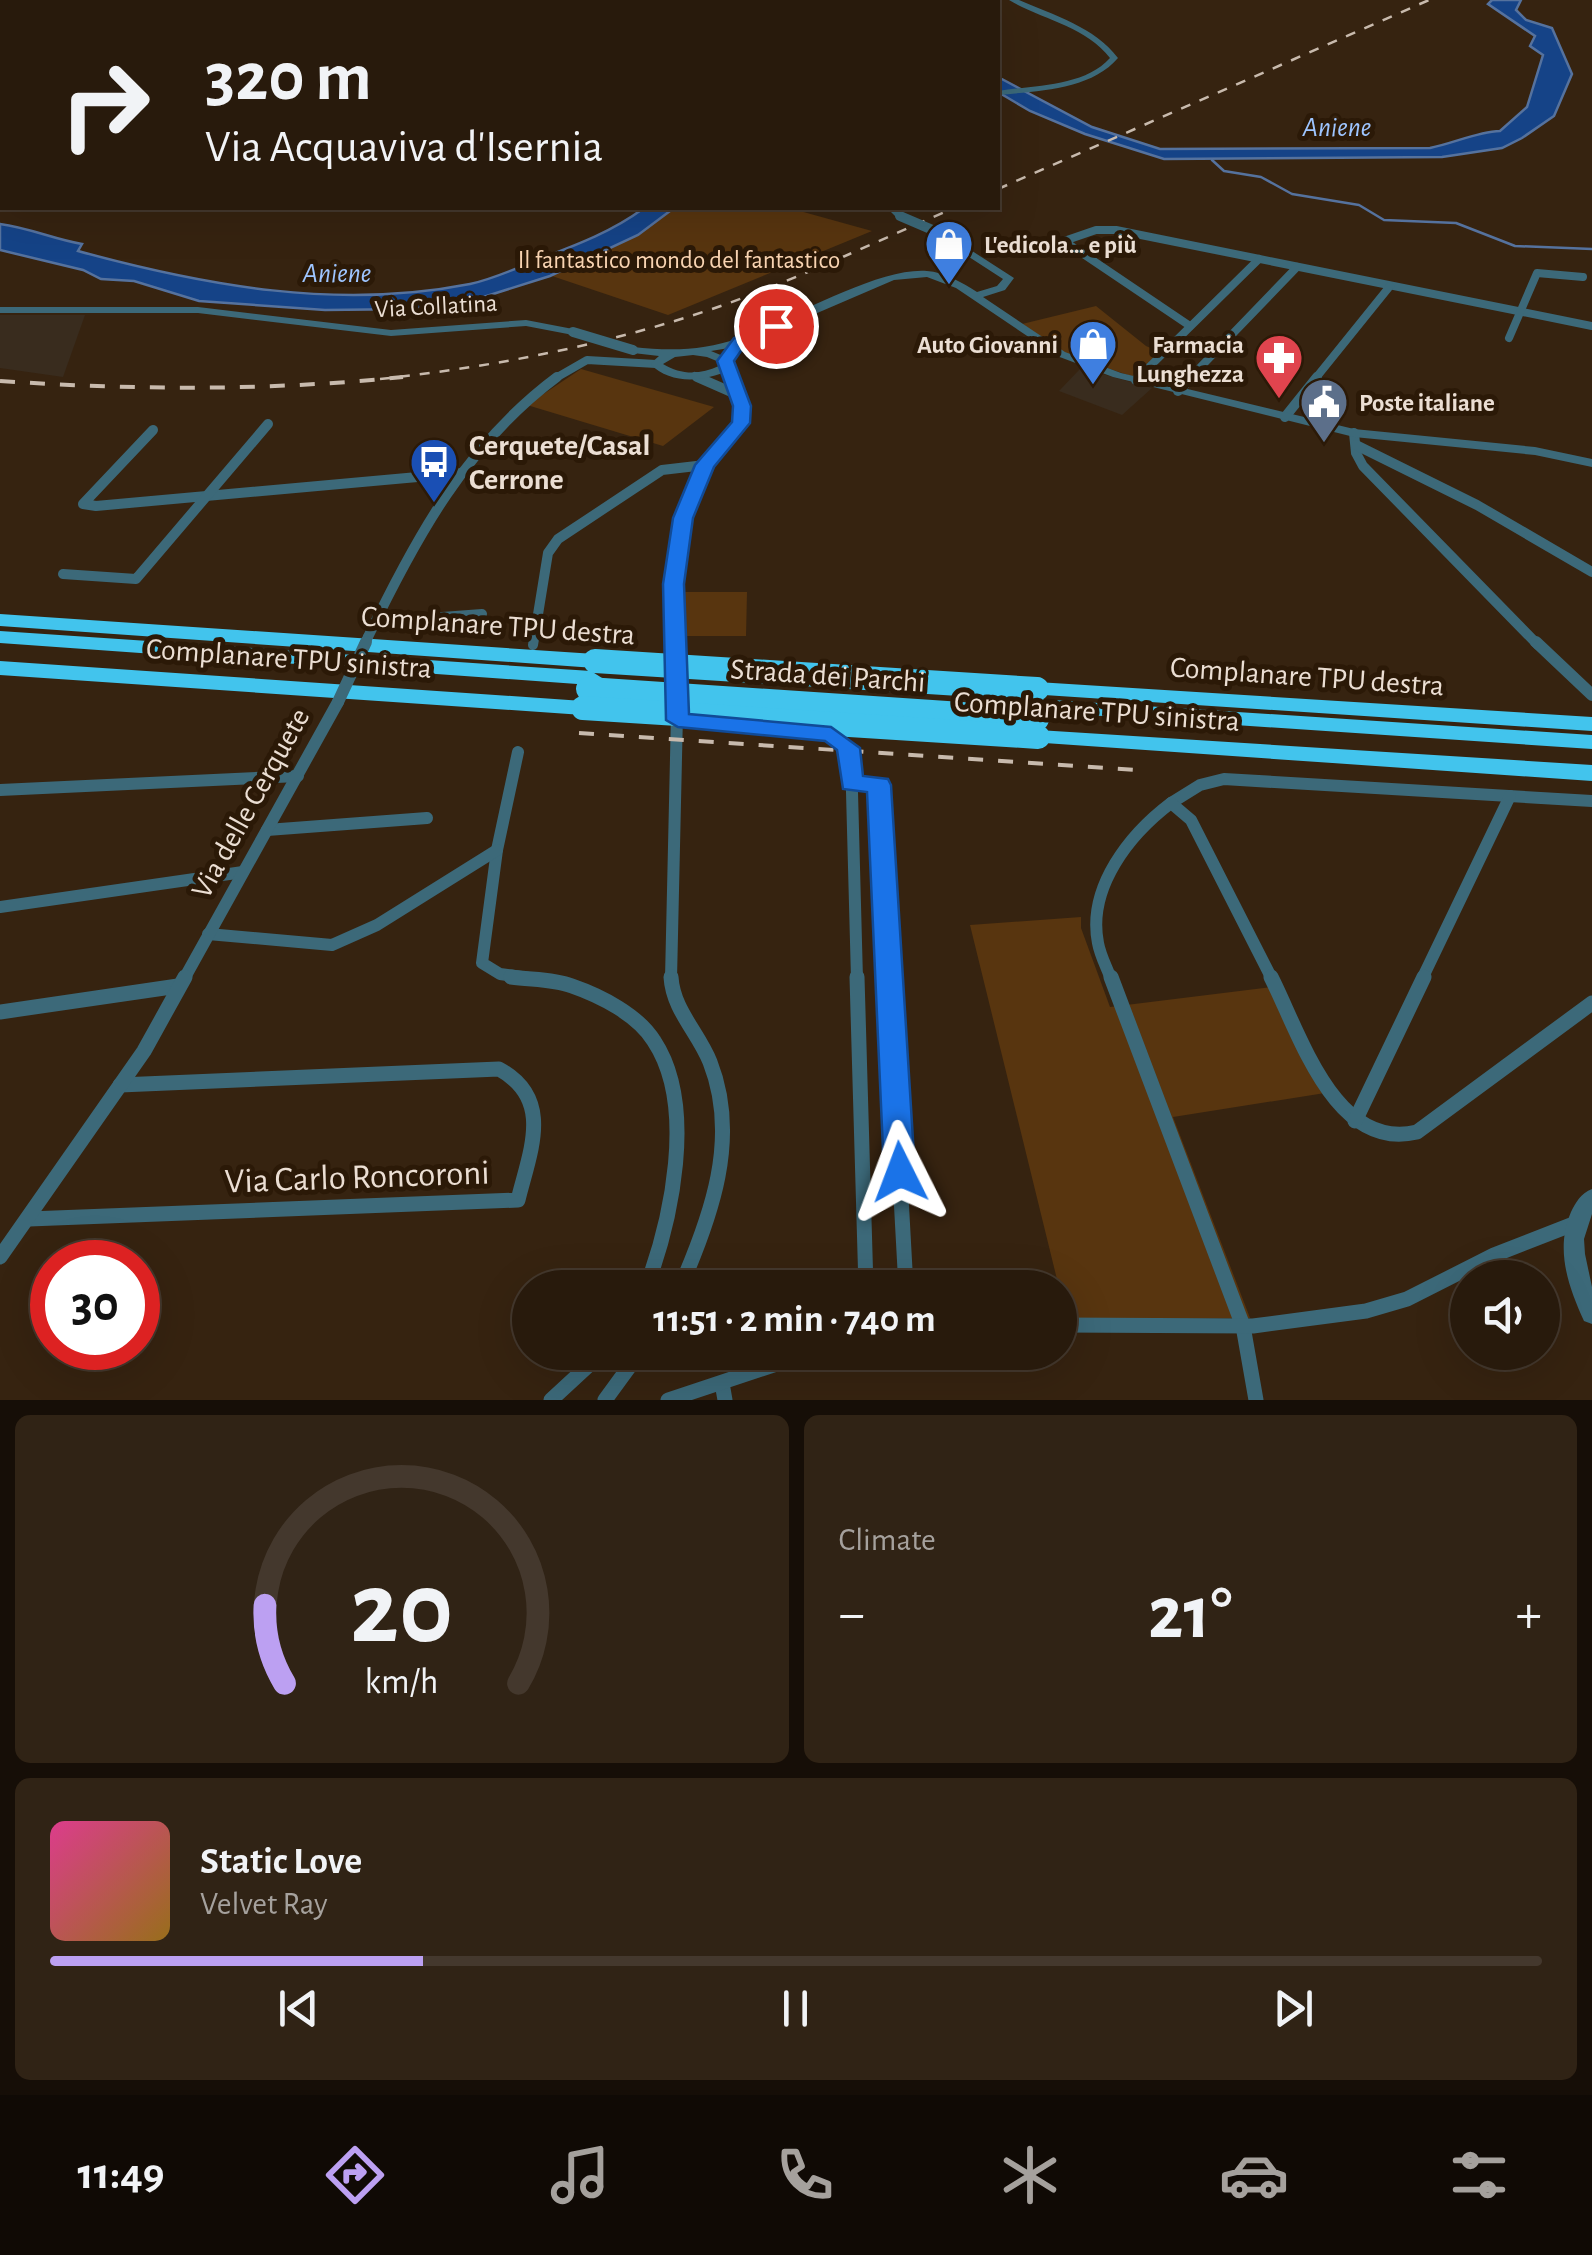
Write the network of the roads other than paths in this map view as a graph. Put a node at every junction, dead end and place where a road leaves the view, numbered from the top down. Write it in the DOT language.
graph roads {
  1 [pos="1013,0"];
  2 [pos="1000,93"];
  3 [pos="896,212"];
  4 [pos="1259,260"];
  5 [pos="1296,268"];
  6 [pos="1583,277"];
  7 [pos="1390,286"];
  8 [pos="976,296"];
  9 [pos="0,310"];
  10 [pos="1521,312"];
  11 [pos="1190,326"];
  12 [pos="1592,326"];
  13 [pos="1510,338"];
  14 [pos="740,342"];
  15 [pos="633,350"];
  16 [pos="689,353"];
  17 [pos="670,354"];
  18 [pos="602,359"];
  19 [pos="657,363"];
  20 [pos="726,363"];
  21 [pos="672,373"];
  22 [pos="695,376"];
  23 [pos="1136,380"];
  24 [pos="1178,391"];
  25 [pos="738,395"];
  26 [pos="1285,417"];
  27 [pos="268,424"];
  28 [pos="153,430"];
  29 [pos="1355,439"];
  30 [pos="1592,463"];
  31 [pos="705,465"];
  32 [pos="462,473"];
  33 [pos="205,496"];
  34 [pos="1592,572"];
  35 [pos="63,574"];
  36 [pos="482,614"];
  37 [pos="0,620"];
  38 [pos="376,622"];
  39 [pos="0,637"];
  40 [pos="533,645"];
  41 [pos="0,648"];
  42 [pos="47,648"];
  43 [pos="0,668"];
  44 [pos="590,684"];
  45 [pos="1592,695"];
  46 [pos="1038,713"];
  47 [pos="678,720"];
  48 [pos="1592,724"];
  49 [pos="1592,742"];
  50 [pos="518,752"];
  51 [pos="1592,754"];
  52 [pos="1592,774"];
  53 [pos="298,776"];
  54 [pos="852,784"];
  55 [pos="0,790"];
  56 [pos="1510,796"];
  57 [pos="1592,801"];
  58 [pos="1171,803"];
  59 [pos="427,818"];
  60 [pos="267,830"];
  61 [pos="498,850"];
  62 [pos="243,872"];
  63 [pos="0,907"];
  64 [pos="208,934"];
  65 [pos="178,986"];
  66 [pos="1592,1003"];
  67 [pos="0,1012"];
  68 [pos="120,1085"];
  69 [pos="1355,1122"];
  70 [pos="1592,1198"];
  71 [pos="29,1219"];
  72 [pos="1576,1223"];
  73 [pos="0,1257"];
  74 [pos="652,1270"];
  75 [pos="687,1270"];
  76 [pos="866,1270"];
  77 [pos="905,1270"];
  78 [pos="1592,1314"];
  79 [pos="1077,1325"];
  80 [pos="1243,1326"];
  81 [pos="584,1370"];
  82 [pos="627,1370"];
  83 [pos="773,1370"];
  84 [pos="724,1392"];
  85 [pos="551,1400"];
  86 [pos="605,1400"];
  87 [pos="668,1400"];
  88 [pos="1256,1400"];
  1 -- 2 [label="street"];
  3 -- 8 [label="street, bridge"];
  4 -- 5 [label="street"];
  4 -- 11 [label="street"];
  4 -- 11 [label="street"];
  5 -- 7 [label="street"];
  5 -- 24 [label="street"];
  6 -- 10 [label="street"];
  7 -- 10 [label="street"];
  7 -- 26 [label="street"];
  8 -- 14 [label="street"];
  8 -- 23 [label="street"];
  9 -- 15 [label="street, Via Collatina, bridge"];
  10 -- 12 [label="street"];
  10 -- 13 [label="street"];
  11 -- 23 [label="street"];
  14 -- 16 [label="street"];
  14 -- 20 [label="street"];
  15 -- 17 [label="street, Via Collatina"];
  15 -- 19 [label="street, Via Collatina"];
  16 -- 17 [label="street, Via Collatina"];
  16 -- 20 [label="street"];
  17 -- 19 [label="street"];
  18 -- 19 [label="street, Via delle Cerquete"];
  18 -- 21 [label="street"];
  18 -- 32 [label="street, Via delle Cerquete"];
  19 -- 21 [label="street, Via Collatina"];
  20 -- 22 [label="street"];
  20 -- 25 [label="street"];
  21 -- 22 [label="street"];
  22 -- 25 [label="street"];
  23 -- 24 [label="street"];
  24 -- 26 [label="street"];
  25 -- 31 [label="street"];
  26 -- 29 [label="street"];
  27 -- 33 [label="street"];
  28 -- 33 [label="street"];
  29 -- 30 [label="street"];
  29 -- 34 [label="street"];
  29 -- 45 [label="street"];
  31 -- 40 [label="street"];
  31 -- 47 [label="street"];
  32 -- 33 [label="street"];
  32 -- 38 [label="street, Via delle Cerquete"];
  33 -- 35 [label="street"];
  36 -- 38 [label="street"];
  37 -- 42 [label="highway"];
  38 -- 53 [label="street, Via delle Cerquete, bridge"];
  39 -- 42 [label="highway"];
  41 -- 42 [label="highway"];
  42 -- 43 [label="highway, Complanare TPU sinistra"];
  42 -- 44 [label="highway, Complanare TPU sinistra"];
  42 -- 44 [label="highway"];
  44 -- 46 [label="highway, Complanare TPU sinistra, bridge"];
  44 -- 46 [label="highway, Complanare TPU destra, bridge"];
  46 -- 48 [label="highway, Complanare TPU destra"];
  46 -- 49 [label="highway"];
  46 -- 51 [label="highway"];
  46 -- 52 [label="highway, Complanare TPU sinistra"];
  47 -- 54 [label="street"];
  47 -- 75 [label="street"];
  50 -- 61 [label="street"];
  53 -- 55 [label="street"];
  53 -- 60 [label="street, Via delle Cerquete"];
  54 -- 76 [label="street"];
  54 -- 77 [label="street"];
  56 -- 57 [label="street"];
  56 -- 58 [label="street"];
  56 -- 69 [label="street"];
  58 -- 69 [label="street"];
  58 -- 80 [label="street"];
  59 -- 60 [label="street"];
  60 -- 62 [label="street, Via delle Cerquete"];
  61 -- 64 [label="street"];
  61 -- 74 [label="street"];
  62 -- 63 [label="street"];
  62 -- 64 [label="street, Via delle Cerquete"];
  64 -- 65 [label="street, Via delle Cerquete"];
  65 -- 67 [label="street"];
  65 -- 68 [label="street, Via delle Cerquete"];
  66 -- 69 [label="street"];
  68 -- 71 [label="street, Via delle Cerquete"];
  68 -- 71 [label="street, Via Carlo Roncoroni"];
  70 -- 72 [label="street"];
  71 -- 73 [label="street, Via delle Cerquete"];
  72 -- 78 [label="street"];
  72 -- 80 [label="street"];
  79 -- 80 [label="street"];
  80 -- 88 [label="street"];
  81 -- 85 [label="street"];
  82 -- 86 [label="street"];
  83 -- 84 [label="street"];
  84 -- 87 [label="street"];
}
